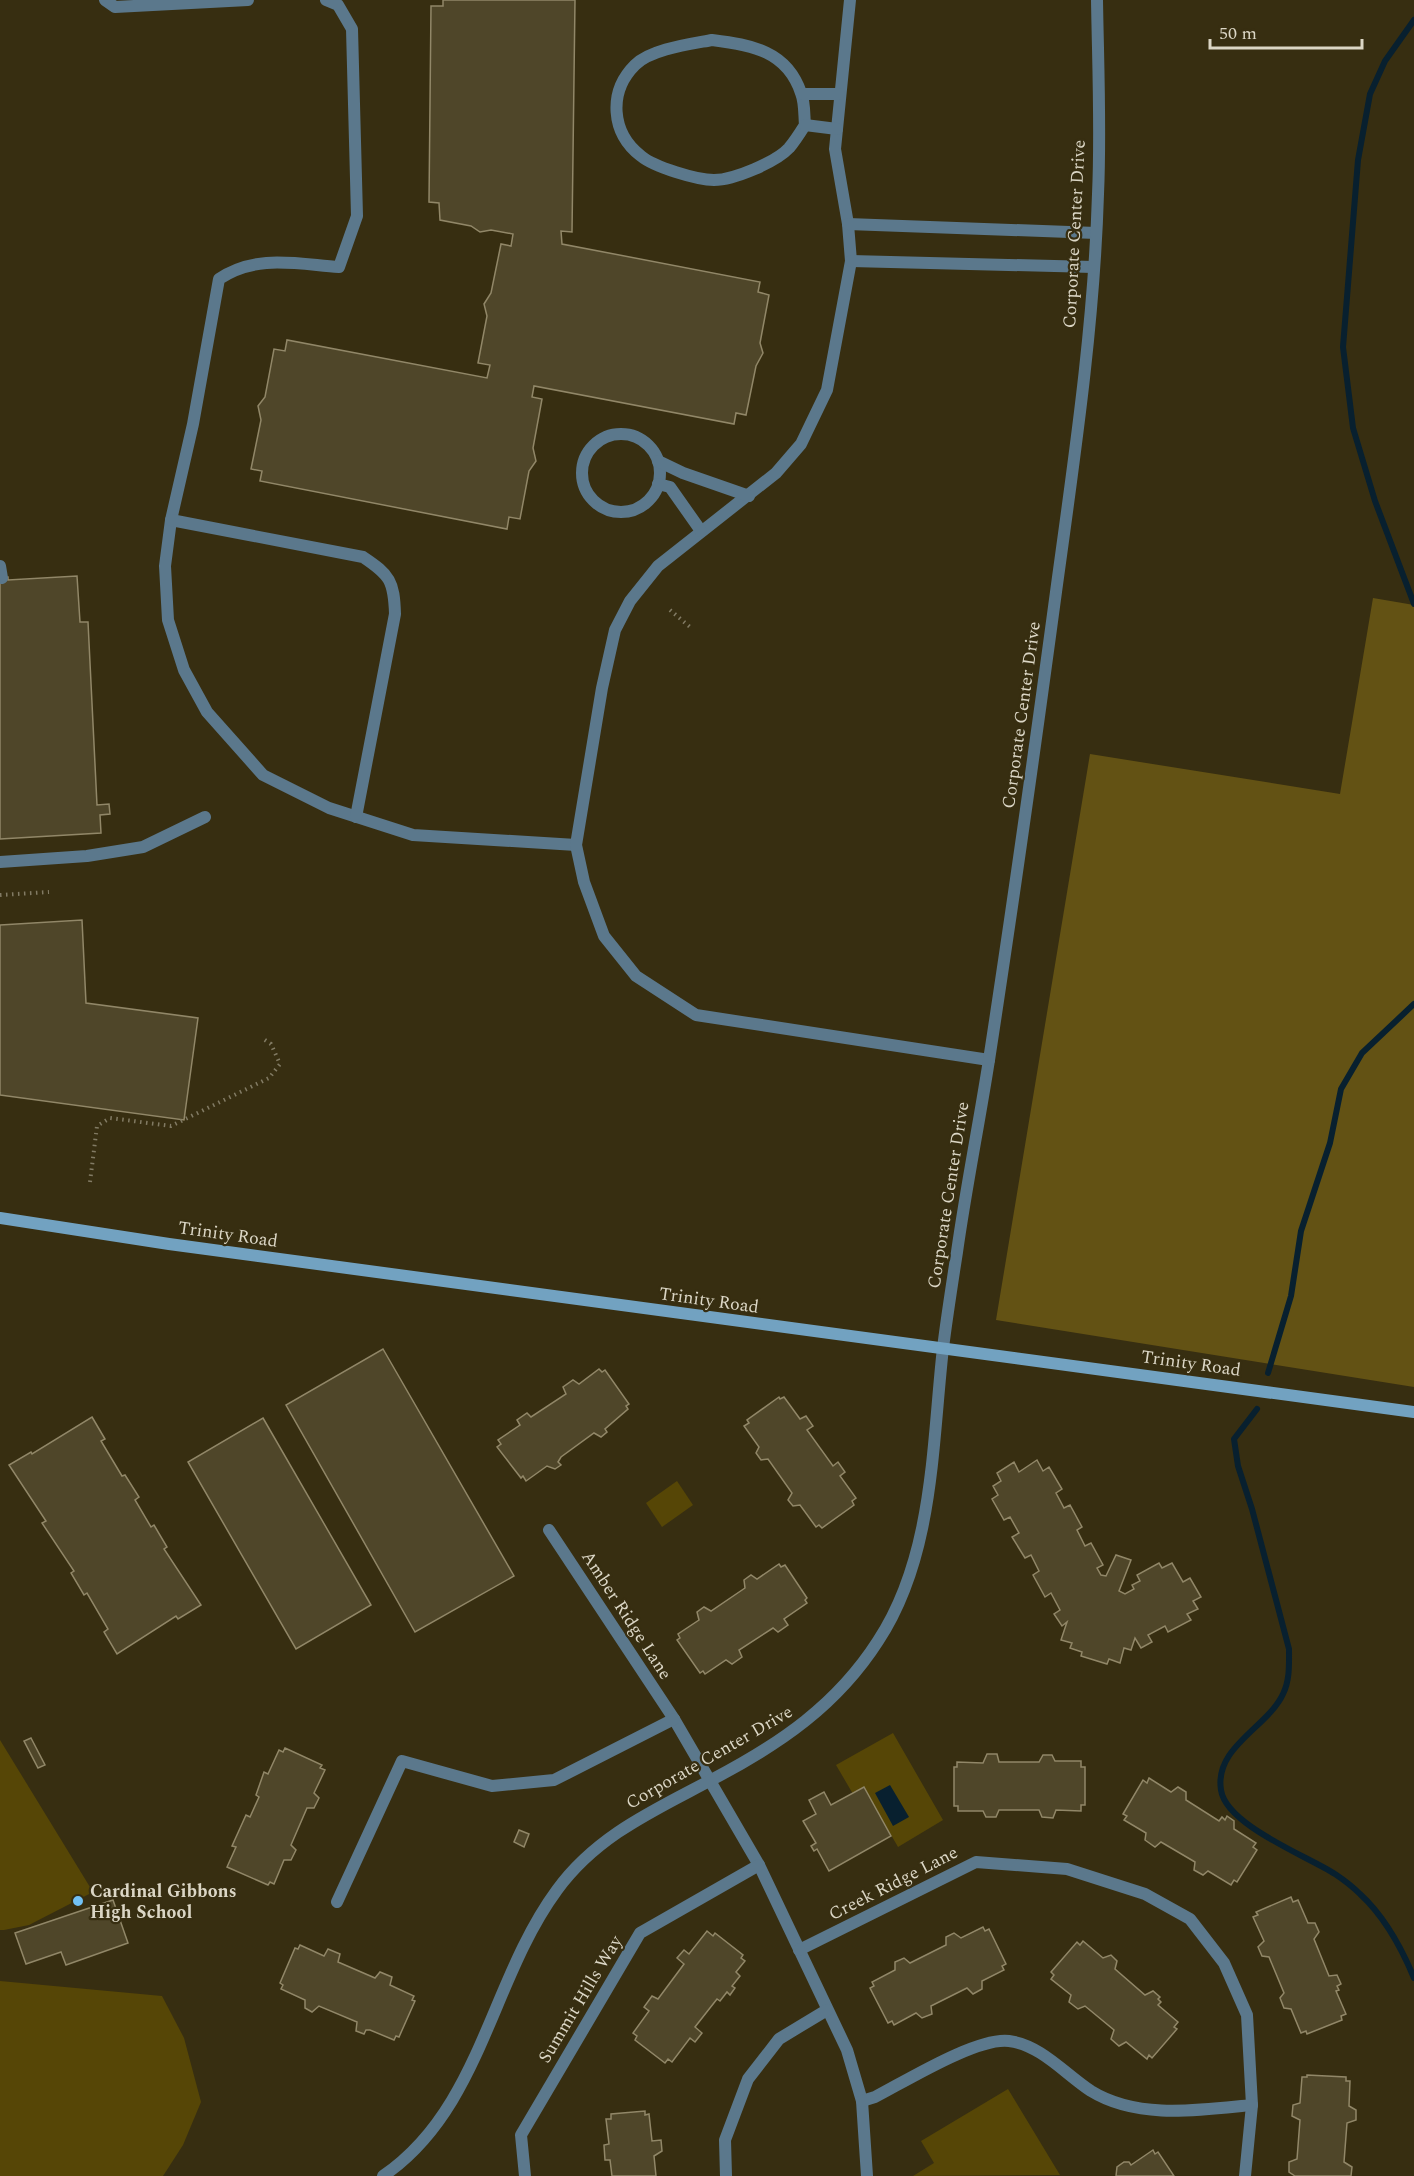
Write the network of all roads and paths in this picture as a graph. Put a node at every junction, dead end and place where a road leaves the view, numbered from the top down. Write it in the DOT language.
graph roads {
  1 [pos="105,0"];
  2 [pos="248,0"];
  3 [pos="326,0"];
  4 [pos="850,0"];
  5 [pos="1097,0"];
  6 [pos="802,94"];
  7 [pos="839,94"];
  8 [pos="805,126"];
  9 [pos="837,129"];
  10 [pos="849,224"];
  11 [pos="1096,233"];
  12 [pos="850,261"];
  13 [pos="1094,267"];
  14 [pos="658,461"];
  15 [pos="658,484"];
  16 [pos="748,496"];
  17 [pos="171,520"];
  18 [pos="701,531"];
  19 [pos="670,610"];
  20 [pos="690,627"];
  21 [pos="205,817"];
  22 [pos="356,817"];
  23 [pos="576,844"];
  24 [pos="0,862"];
  25 [pos="49,892"];
  26 [pos="0,895"];
  27 [pos="262,1038"];
  28 [pos="989,1060"];
  29 [pos="90,1182"];
  30 [pos="0,1218"];
  31 [pos="942,1350"];
  32 [pos="1414,1412"];
  33 [pos="549,1530"];
  34 [pos="674,1719"];
  35 [pos="710,1780"];
  36 [pos="759,1865"];
  37 [pos="337,1902"];
  38 [pos="799,1950"];
  39 [pos="827,2010"];
  40 [pos="862,2100"];
  41 [pos="1252,2105"];
  42 [pos="383,2176"];
  43 [pos="525,2176"];
  44 [pos="726,2176"];
  45 [pos="867,2176"];
  46 [pos="1245,2176"];
  1 -- 2 [label="street"];
  3 -- 17 [label="street"];
  4 -- 7 [label="street"];
  5 -- 11 [label="street, Corporate Center Drive"];
  6 -- 7 [label="street"];
  6 -- 8 [label="street"];
  6 -- 8 [label="street"];
  7 -- 9 [label="street"];
  8 -- 9 [label="street"];
  9 -- 10 [label="street"];
  10 -- 11 [label="street"];
  10 -- 12 [label="street"];
  11 -- 13 [label="street, Corporate Center Drive"];
  12 -- 13 [label="street"];
  12 -- 16 [label="street"];
  13 -- 28 [label="street, Corporate Center Drive"];
  14 -- 15 [label="street"];
  14 -- 15 [label="street"];
  14 -- 16 [label="street"];
  15 -- 18 [label="street"];
  16 -- 18 [label="street"];
  17 -- 22 [label="street"];
  17 -- 22 [label="street"];
  18 -- 23 [label="street"];
  19 -- 20 [label="path"];
  21 -- 24 [label="street"];
  22 -- 23 [label="street"];
  23 -- 28 [label="street"];
  25 -- 26 [label="path"];
  27 -- 29 [label="path"];
  28 -- 31 [label="street, Corporate Center Drive"];
  30 -- 31 [label="main road, Trinity Road"];
  31 -- 32 [label="main road, Trinity Road"];
  31 -- 35 [label="street, Corporate Center Drive"];
  33 -- 34 [label="street, Amber Ridge Lane"];
  34 -- 35 [label="street, Amber Ridge Lane"];
  34 -- 37 [label="street"];
  35 -- 36 [label="street"];
  35 -- 42 [label="street, Corporate Center Drive"];
  36 -- 38 [label="street"];
  36 -- 43 [label="street, Summit Hills Way"];
  38 -- 39 [label="street"];
  38 -- 41 [label="street, Creek Ridge Lane"];
  39 -- 40 [label="street"];
  39 -- 44 [label="street"];
  40 -- 41 [label="street"];
  40 -- 45 [label="street"];
  41 -- 46 [label="street, Creek Ridge Lane"];
}
